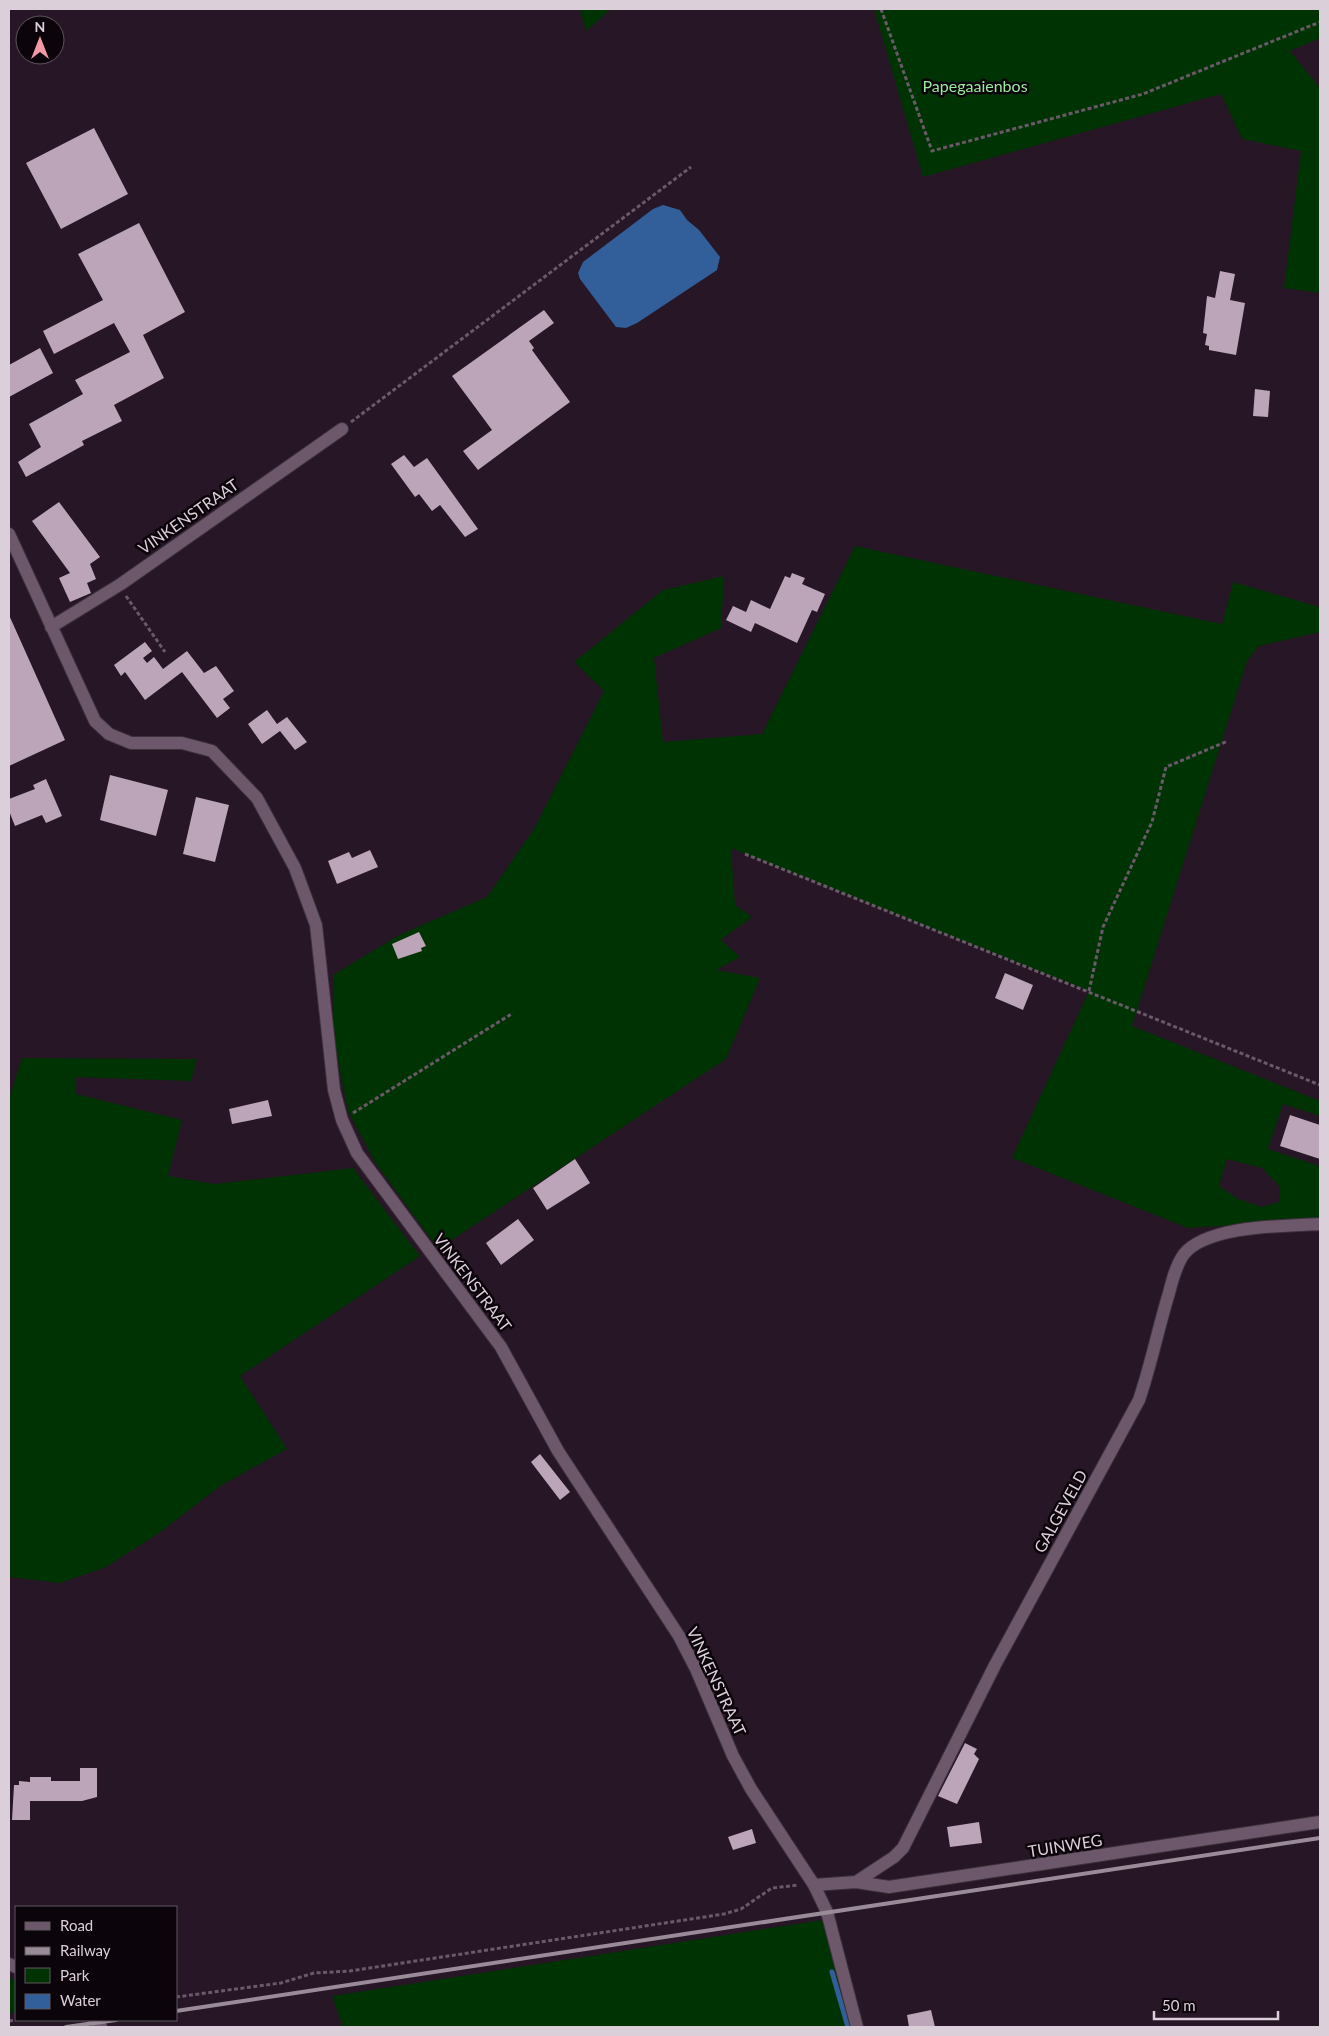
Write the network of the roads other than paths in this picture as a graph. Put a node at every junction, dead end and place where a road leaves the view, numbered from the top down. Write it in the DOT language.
graph roads {
  1 [pos="342,429"];
  2 [pos="9,534"];
  3 [pos="51,626"];
  4 [pos="1320,1224"];
  5 [pos="1320,1822"];
  6 [pos="856,1882"];
  7 [pos="814,1885"];
  8 [pos="857,2027"];
  1 -- 3 [label="street, VINKENSTRAAT"];
  2 -- 3 [label="street, VINKENSTRAAT"];
  3 -- 7 [label="street, VINKENSTRAAT"];
  4 -- 6 [label="street, GALGEVELD"];
  5 -- 6 [label="street, TUINWEG"];
  6 -- 7 [label="street, TUINWEG"];
  7 -- 8 [label="street, VINKENSTRAAT"];
}
